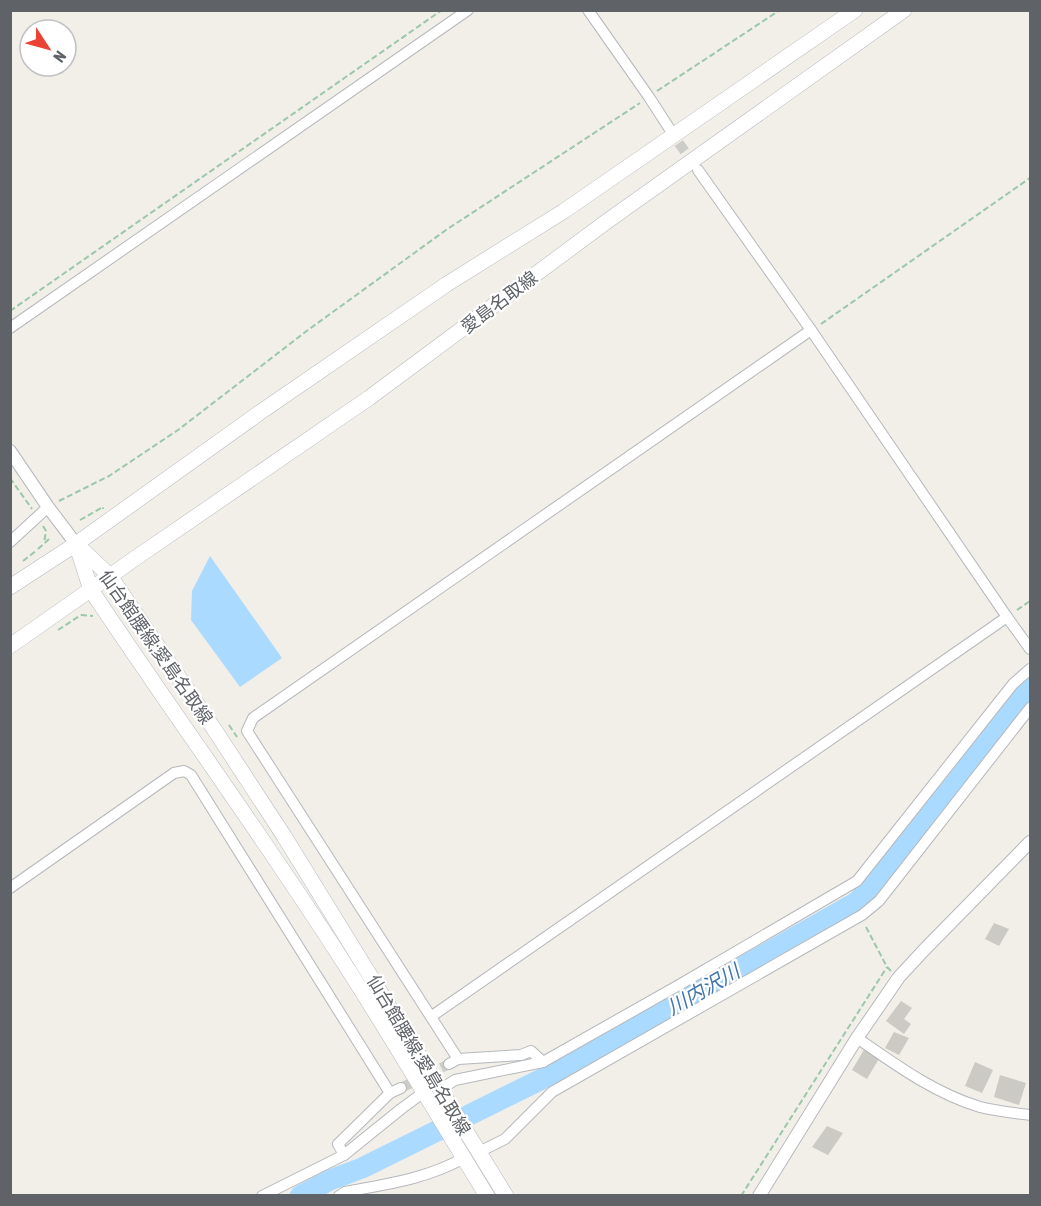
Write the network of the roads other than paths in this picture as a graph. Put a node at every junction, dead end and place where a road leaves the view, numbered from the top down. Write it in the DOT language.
graph roads {
  1 [pos="468,10"];
  2 [pos="588,10"];
  3 [pos="855,10"];
  4 [pos="904,10"];
  5 [pos="669,128"];
  6 [pos="698,170"];
  7 [pos="10,328"];
  8 [pos="811,330"];
  9 [pos="10,451"];
  10 [pos="48,507"];
  11 [pos="10,542"];
  12 [pos="76,544"];
  13 [pos="110,576"];
  14 [pos="10,587"];
  15 [pos="91,590"];
  16 [pos="1007,617"];
  17 [pos="10,646"];
  18 [pos="1030,649"];
  19 [pos="1030,669"];
  20 [pos="1030,708"];
  21 [pos="1030,842"];
  22 [pos="10,888"];
  23 [pos="432,1016"];
  24 [pos="857,1038"];
  25 [pos="543,1062"];
  26 [pos="424,1092"];
  27 [pos="444,1094"];
  28 [pos="1030,1115"];
  29 [pos="468,1150"];
  30 [pos="344,1155"];
  31 [pos="262,1196"];
  32 [pos="339,1196"];
  33 [pos="487,1196"];
  34 [pos="506,1196"];
  35 [pos="759,1196"];
  1 -- 7 [label="street"];
  2 -- 5 [label="street"];
  3 -- 12 [label="main road"];
  4 -- 13 [label="main road, 愛島名取線"];
  6 -- 8 [label="street"];
  8 -- 16 [label="street"];
  8 -- 23 [label="street"];
  9 -- 10 [label="street"];
  10 -- 11 [label="street"];
  10 -- 12 [label="street"];
  12 -- 13 [label="main road, 仙台館腰線;愛島名取線"];
  12 -- 14 [label="main road"];
  12 -- 15 [label="main road, 仙台館腰線;愛島名取線"];
  13 -- 15 [label="main road, 愛島名取線"];
  13 -- 27 [label="main road, 仙台館腰線;愛島名取線"];
  15 -- 17 [label="main road, 愛島名取線"];
  15 -- 26 [label="main road, 仙台館腰線;愛島名取線"];
  16 -- 18 [label="street"];
  16 -- 23 [label="street"];
  19 -- 25 [label="street"];
  20 -- 29 [label="street"];
  21 -- 24 [label="street"];
  22 -- 30 [label="street"];
  23 -- 25 [label="street"];
  24 -- 28 [label="street"];
  24 -- 35 [label="street"];
  25 -- 27 [label="street"];
  26 -- 29 [label="main road, 仙台館腰線;愛島名取線"];
  26 -- 30 [label="street"];
  27 -- 29 [label="main road, 仙台館腰線;愛島名取線"];
  29 -- 32 [label="street"];
  29 -- 33 [label="main road, 仙台館腰線;愛島名取線"];
  29 -- 34 [label="main road, 仙台館腰線;愛島名取線"];
  30 -- 31 [label="street"];
}
